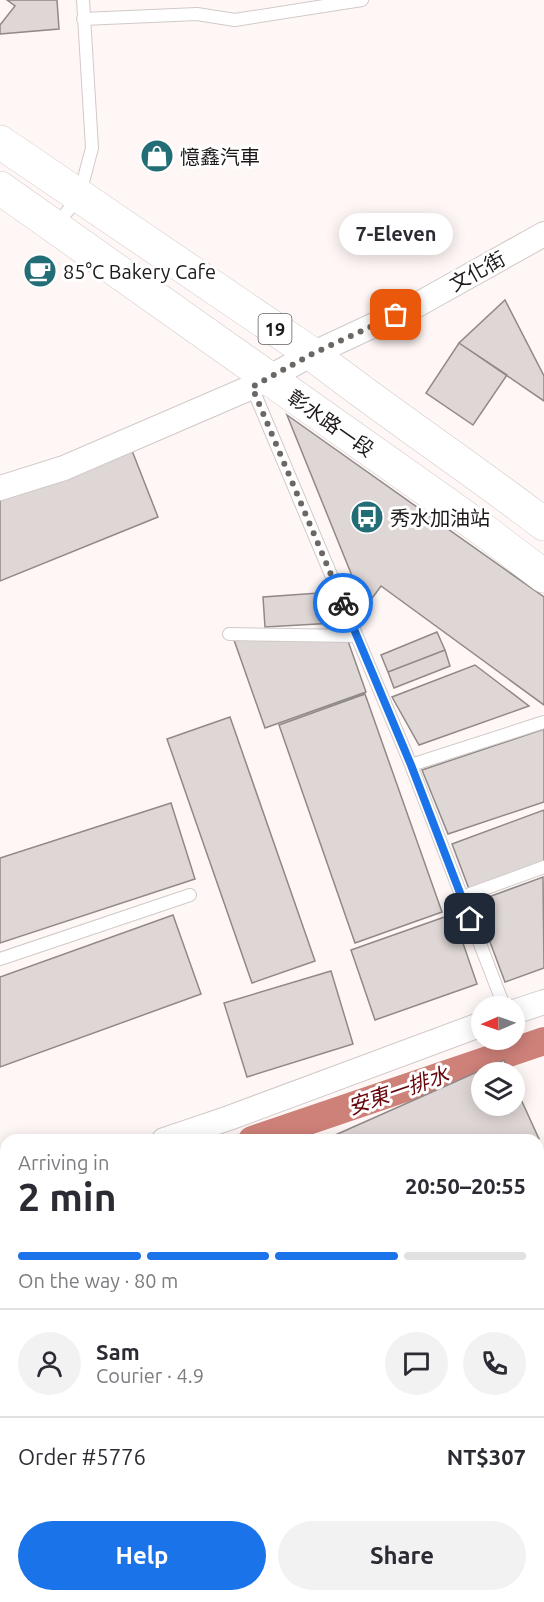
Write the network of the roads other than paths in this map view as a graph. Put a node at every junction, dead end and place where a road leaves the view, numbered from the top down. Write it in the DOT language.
graph roads {
  1 [pos="83,0"];
  2 [pos="362,0"];
  3 [pos="83,19"];
  4 [pos="0,142"];
  5 [pos="0,188"];
  6 [pos="79,197"];
  7 [pos="56,226"];
  8 [pos="544,234"];
  9 [pos="312,354"];
  10 [pos="260,382"];
  11 [pos="0,488"];
  12 [pos="544,524"];
  13 [pos="544,576"];
  14 [pos="229,634"];
  15 [pos="357,636"];
  16 [pos="544,722"];
  17 [pos="411,765"];
  18 [pos="544,867"];
  19 [pos="190,895"];
  20 [pos="462,897"];
  21 [pos="0,959"];
  22 [pos="500,996"];
  23 [pos="544,1002"];
  24 [pos="525,1008"];
  25 [pos="471,1028"];
  26 [pos="182,1134"];
  1 -- 3 [label="lane"];
  2 -- 3 [label="lane"];
  3 -- 6 [label="lane"];
  4 -- 6 [label="main road, 19"];
  5 -- 7 [label="main road, 彰水路一段 / 19"];
  6 -- 7 [label="lane"];
  6 -- 9 [label="main road, 19"];
  7 -- 10 [label="main road, 彰水路一段 / 19"];
  8 -- 9 [label="street, 文化街"];
  9 -- 10 [label="street, 文化街"];
  9 -- 12 [label="main road, 19"];
  10 -- 11 [label="street, 文化街"];
  10 -- 13 [label="main road, 彰水路一段 / 19"];
  10 -- 15 [label="lane"];
  14 -- 15 [label="lane"];
  15 -- 17 [label="lane"];
  16 -- 17 [label="lane"];
  17 -- 20 [label="lane"];
  18 -- 20 [label="lane"];
  19 -- 21 [label="lane"];
  20 -- 22 [label="lane"];
  23 -- 24 [label="street"];
  25 -- 26 [label="street"];
}
